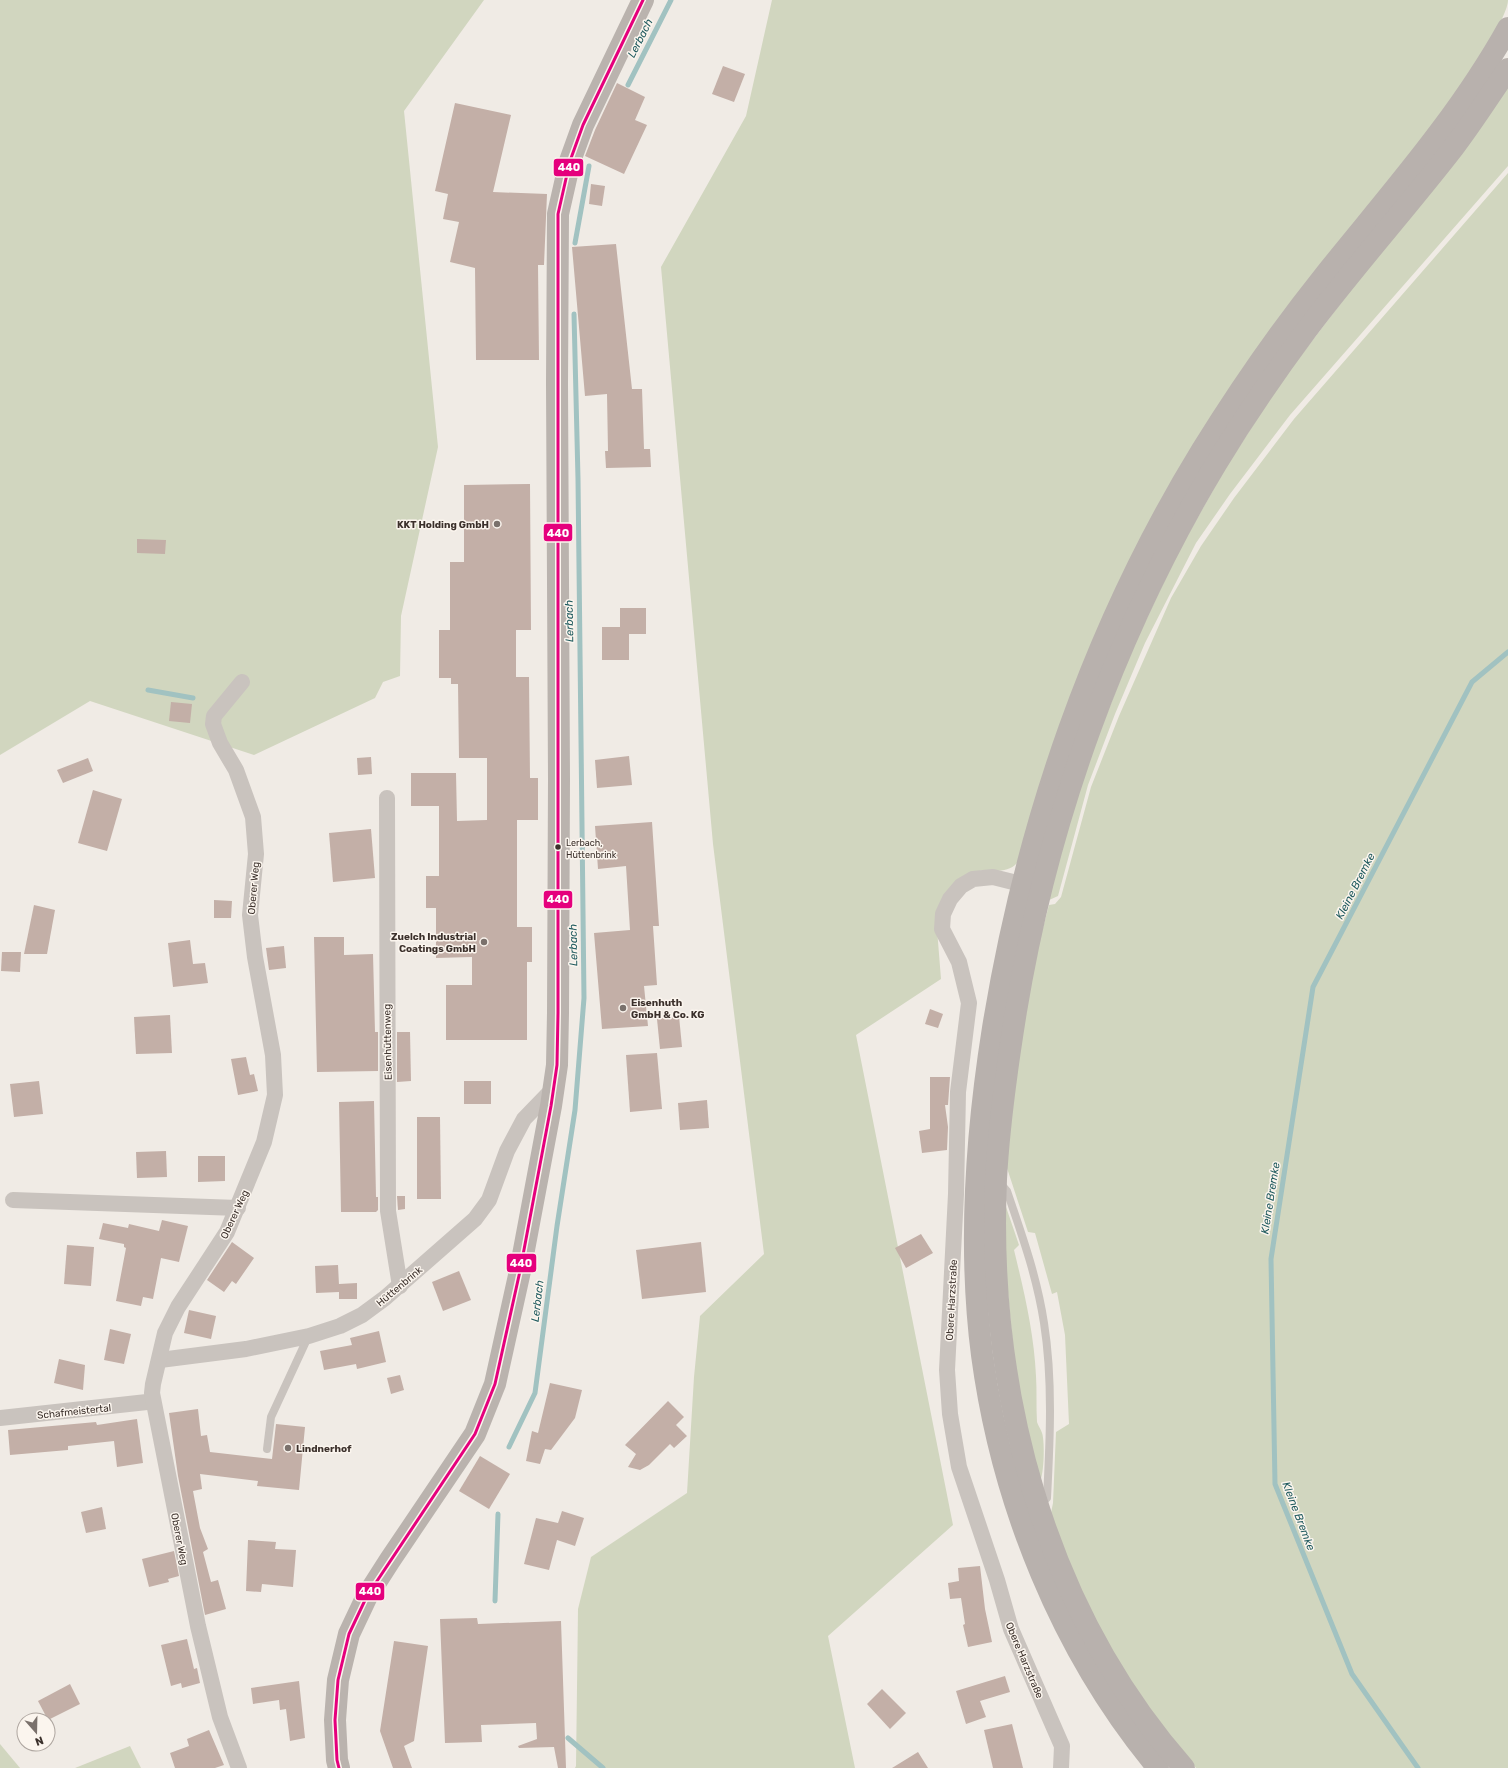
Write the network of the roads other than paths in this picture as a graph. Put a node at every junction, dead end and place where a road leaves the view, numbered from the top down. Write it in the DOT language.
graph roads {
  1 [pos="643,0"];
  2 [pos="1508,28"];
  3 [pos="1508,69"];
  4 [pos="242,682"];
  5 [pos="387,798"];
  6 [pos="1021,884"];
  7 [pos="553,1090"];
  8 [pos="996,1178"];
  9 [pos="13,1200"];
  10 [pos="238,1208"];
  11 [pos="400,1286"];
  12 [pos="308,1336"];
  13 [pos="160,1360"];
  14 [pos="147,1402"];
  15 [pos="0,1418"];
  16 [pos="267,1449"];
  17 [pos="1037,1507"];
  18 [pos="239,1768"];
  19 [pos="339,1768"];
  20 [pos="1061,1768"];
  21 [pos="1158,1768"];
  22 [pos="1184,1768"];
  1 -- 7 [label="street"];
  2 -- 6 [label="main road"];
  3 -- 8 [label="main road"];
  4 -- 10 [label="street, Oberer Weg"];
  5 -- 11 [label="street, Eisenhüttenweg"];
  6 -- 20 [label="street, Obere Harzstraße"];
  6 -- 21 [label="main road"];
  7 -- 11 [label="street, Hüttenbrink"];
  7 -- 19 [label="street"];
  8 -- 17 [label="main road"];
  8 -- 17 [label="lane"];
  9 -- 10 [label="street"];
  10 -- 13 [label="street, Oberer Weg"];
  11 -- 12 [label="street, Hüttenbrink"];
  12 -- 13 [label="street, Hüttenbrink"];
  12 -- 16 [label="lane"];
  13 -- 18 [label="street, Oberer Weg"];
  14 -- 15 [label="street, Schafmeistertal"];
  17 -- 22 [label="main road"];
}
